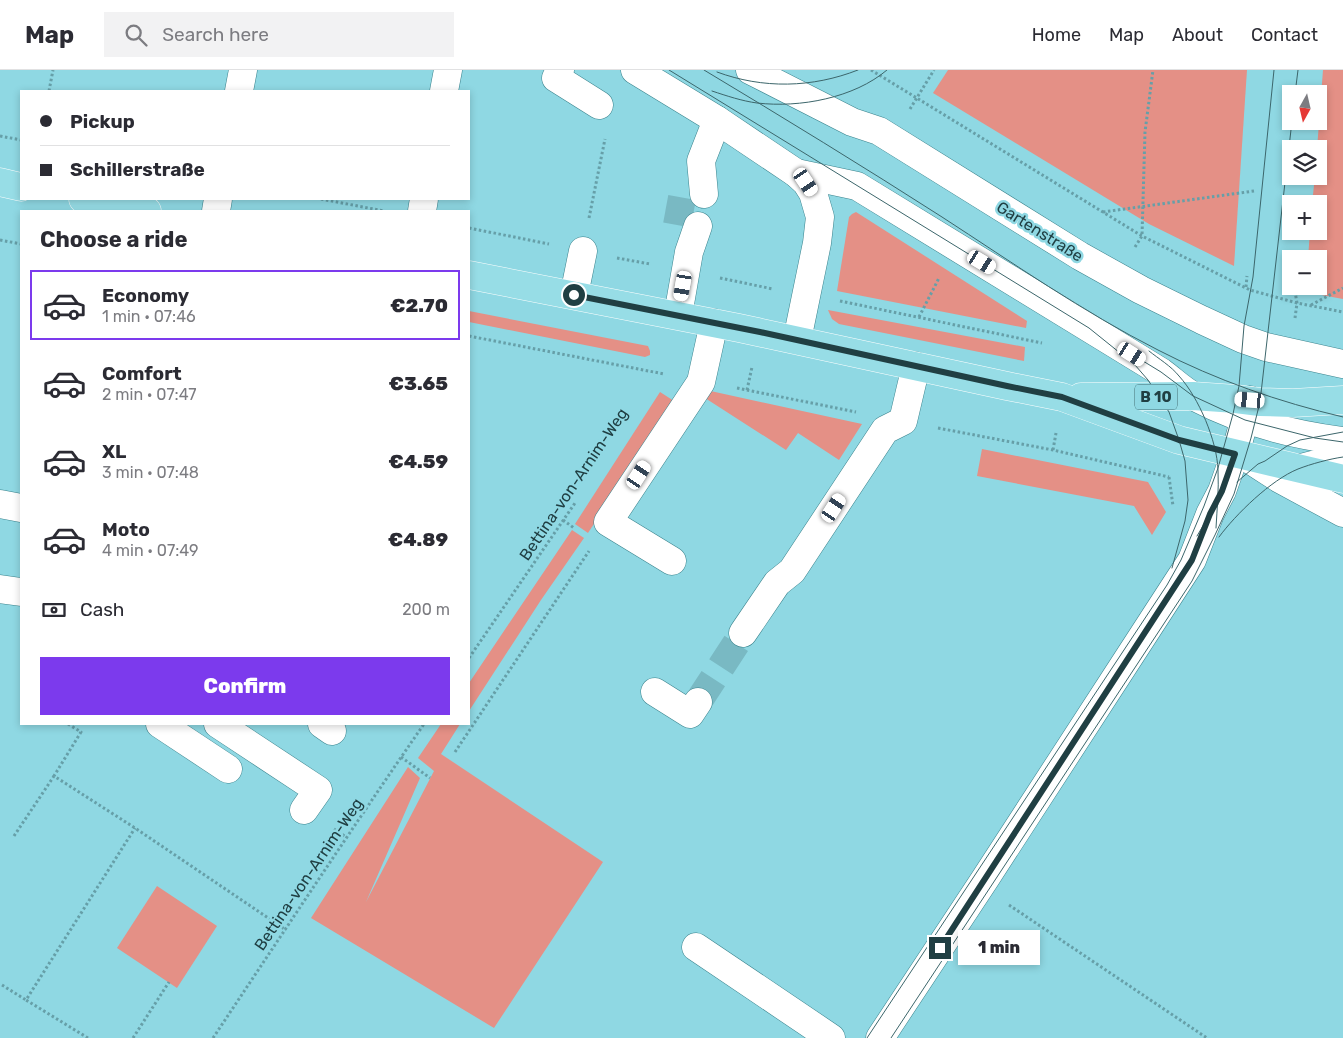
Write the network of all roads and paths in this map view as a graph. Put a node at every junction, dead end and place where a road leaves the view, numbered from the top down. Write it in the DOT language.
graph roads {
  1 [pos="53,70"];
  2 [pos="243,70"];
  3 [pos="448,70"];
  4 [pos="635,70"];
  5 [pos="750,70"];
  6 [pos="870,70"];
  7 [pos="934,70"];
  8 [pos="1153,70"];
  9 [pos="553,73"];
  10 [pos="49,90"];
  11 [pos="239,90"];
  12 [pos="444,90"];
  13 [pos="916,98"];
  14 [pos="599,104"];
  15 [pos="909,109"];
  16 [pos="717,120"];
  17 [pos="0,136"];
  18 [pos="20,140"];
  19 [pos="796,172"];
  20 [pos="0,182"];
  21 [pos="20,186"];
  22 [pos="694,190"];
  23 [pos="1254,191"];
  24 [pos="326,200"];
  25 [pos="99,204"];
  26 [pos="1142,207"];
  27 [pos="140,210"];
  28 [pos="379,210"];
  29 [pos="1102,212"];
  30 [pos="688,226"];
  31 [pos="1142,236"];
  32 [pos="0,240"];
  33 [pos="20,244"];
  34 [pos="583,251"];
  35 [pos="470,275"];
  36 [pos="1247,276"];
  37 [pos="940,277"];
  38 [pos="776,281"];
  39 [pos="1246,287"];
  40 [pos="1343,288"];
  41 [pos="574,295"];
  42 [pos="1296,295"];
  43 [pos="1297,303"];
  44 [pos="1311,305"];
  45 [pos="1343,312"];
  46 [pos="678,316"];
  47 [pos="919,318"];
  48 [pos="1295,319"];
  49 [pos="714,323"];
  50 [pos="760,332"];
  51 [pos="470,336"];
  52 [pos="797,340"];
  53 [pos="1343,364"];
  54 [pos="916,366"];
  55 [pos="663,374"];
  56 [pos="659,380"];
  57 [pos="701,382"];
  58 [pos="748,390"];
  59 [pos="1194,396"];
  60 [pos="1062,397"];
  61 [pos="1343,400"];
  62 [pos="1248,410"];
  63 [pos="903,421"];
  64 [pos="1343,441"];
  65 [pos="1240,455"];
  66 [pos="1343,457"];
  67 [pos="1289,474"];
  68 [pos="1343,479"];
  69 [pos="1222,491"];
  70 [pos="580,496"];
  71 [pos="0,504"];
  72 [pos="20,508"];
  73 [pos="1343,513"];
  74 [pos="608,522"];
  75 [pos="672,561"];
  76 [pos="0,589"];
  77 [pos="20,592"];
  78 [pos="744,633"];
  79 [pos="470,657"];
  80 [pos="655,692"];
  81 [pos="698,702"];
  82 [pos="70,725"];
  83 [pos="162,725"];
  84 [pos="220,725"];
  85 [pos="423,725"];
  86 [pos="455,752"];
  87 [pos="401,757"];
  88 [pos="228,769"];
  89 [pos="54,776"];
  90 [pos="430,778"];
  91 [pos="304,810"];
  92 [pos="135,828"];
  93 [pos="14,836"];
  94 [pos="1004,902"];
  95 [pos="286,930"];
  96 [pos="696,947"];
  97 [pos="169,982"];
  98 [pos="2,985"];
  99 [pos="26,1000"];
  100 [pos="88,1038"];
  101 [pos="133,1038"];
  102 [pos="213,1038"];
  103 [pos="831,1038"];
  104 [pos="880,1038"];
  105 [pos="1207,1038"];
  1 -- 10 [label="path"];
  2 -- 11 [label="street"];
  3 -- 12 [label="street"];
  4 -- 16 [label="street"];
  5 -- 53 [label="street, Gartenstraße"];
  6 -- 13 [label="path"];
  7 -- 13 [label="path"];
  8 -- 26 [label="path"];
  9 -- 14 [label="street"];
  13 -- 15 [label="path"];
  13 -- 29 [label="path"];
  14 -- 34 [label="path"];
  16 -- 19 [label="street"];
  16 -- 22 [label="street"];
  17 -- 18 [label="path"];
  19 -- 52 [label="street"];
  19 -- 59 [label="street"];
  20 -- 21 [label="main road"];
  23 -- 26 [label="path"];
  24 -- 28 [label="path"];
  25 -- 27 [label="main road"];
  26 -- 29 [label="path"];
  26 -- 31 [label="path"];
  29 -- 31 [label="path"];
  30 -- 46 [label="street"];
  31 -- 39 [label="path"];
  32 -- 33 [label="path"];
  34 -- 41 [label="street"];
  35 -- 41 [label="main road, B 10"];
  36 -- 39 [label="path"];
  37 -- 47 [label="path"];
  38 -- 50 [label="path"];
  39 -- 43 [label="path"];
  40 -- 44 [label="path"];
  41 -- 46 [label="main road, B 10"];
  42 -- 43 [label="path"];
  43 -- 44 [label="path"];
  43 -- 48 [label="path"];
  44 -- 45 [label="path"];
  46 -- 49 [label="main road, B 10"];
  49 -- 50 [label="main road, B 10"];
  49 -- 57 [label="street"];
  50 -- 52 [label="main road, B 10"];
  50 -- 58 [label="path"];
  51 -- 55 [label="path"];
  52 -- 54 [label="main road, B 10"];
  54 -- 60 [label="main road, B 10"];
  54 -- 63 [label="street"];
  55 -- 56 [label="path"];
  55 -- 57 [label="path"];
  57 -- 58 [label="path"];
  57 -- 74 [label="street"];
  58 -- 63 [label="path"];
  59 -- 60 [label="main road, B 10"];
  59 -- 62 [label="main road, B 10"];
  60 -- 65 [label="main road, B 10"];
  61 -- 62 [label="main road, B 10"];
  62 -- 64 [label="street"];
  62 -- 65 [label="street"];
  63 -- 69 [label="path"];
  63 -- 78 [label="street"];
  65 -- 67 [label="main road, B 10"];
  65 -- 69 [label="street"];
  66 -- 67 [label="street"];
  67 -- 68 [label="main road, B 10"];
  67 -- 73 [label="street"];
  69 -- 104 [label="street"];
  70 -- 79 [label="path, Bettina-von-Arnim-Weg"];
  71 -- 72 [label="street"];
  74 -- 75 [label="street"];
  74 -- 86 [label="path"];
  76 -- 77 [label="street"];
  80 -- 81 [label="street"];
  82 -- 89 [label="path"];
  83 -- 88 [label="street"];
  84 -- 91 [label="street"];
  85 -- 87 [label="path, Bettina-von-Arnim-Weg"];
  87 -- 90 [label="path"];
  87 -- 95 [label="path, Bettina-von-Arnim-Weg"];
  89 -- 92 [label="path"];
  89 -- 93 [label="path"];
  92 -- 95 [label="path"];
  92 -- 99 [label="path"];
  94 -- 105 [label="path"];
  95 -- 102 [label="path, Bettina-von-Arnim-Weg"];
  96 -- 103 [label="street"];
  97 -- 101 [label="path"];
  98 -- 99 [label="path"];
  99 -- 100 [label="path"];
}
